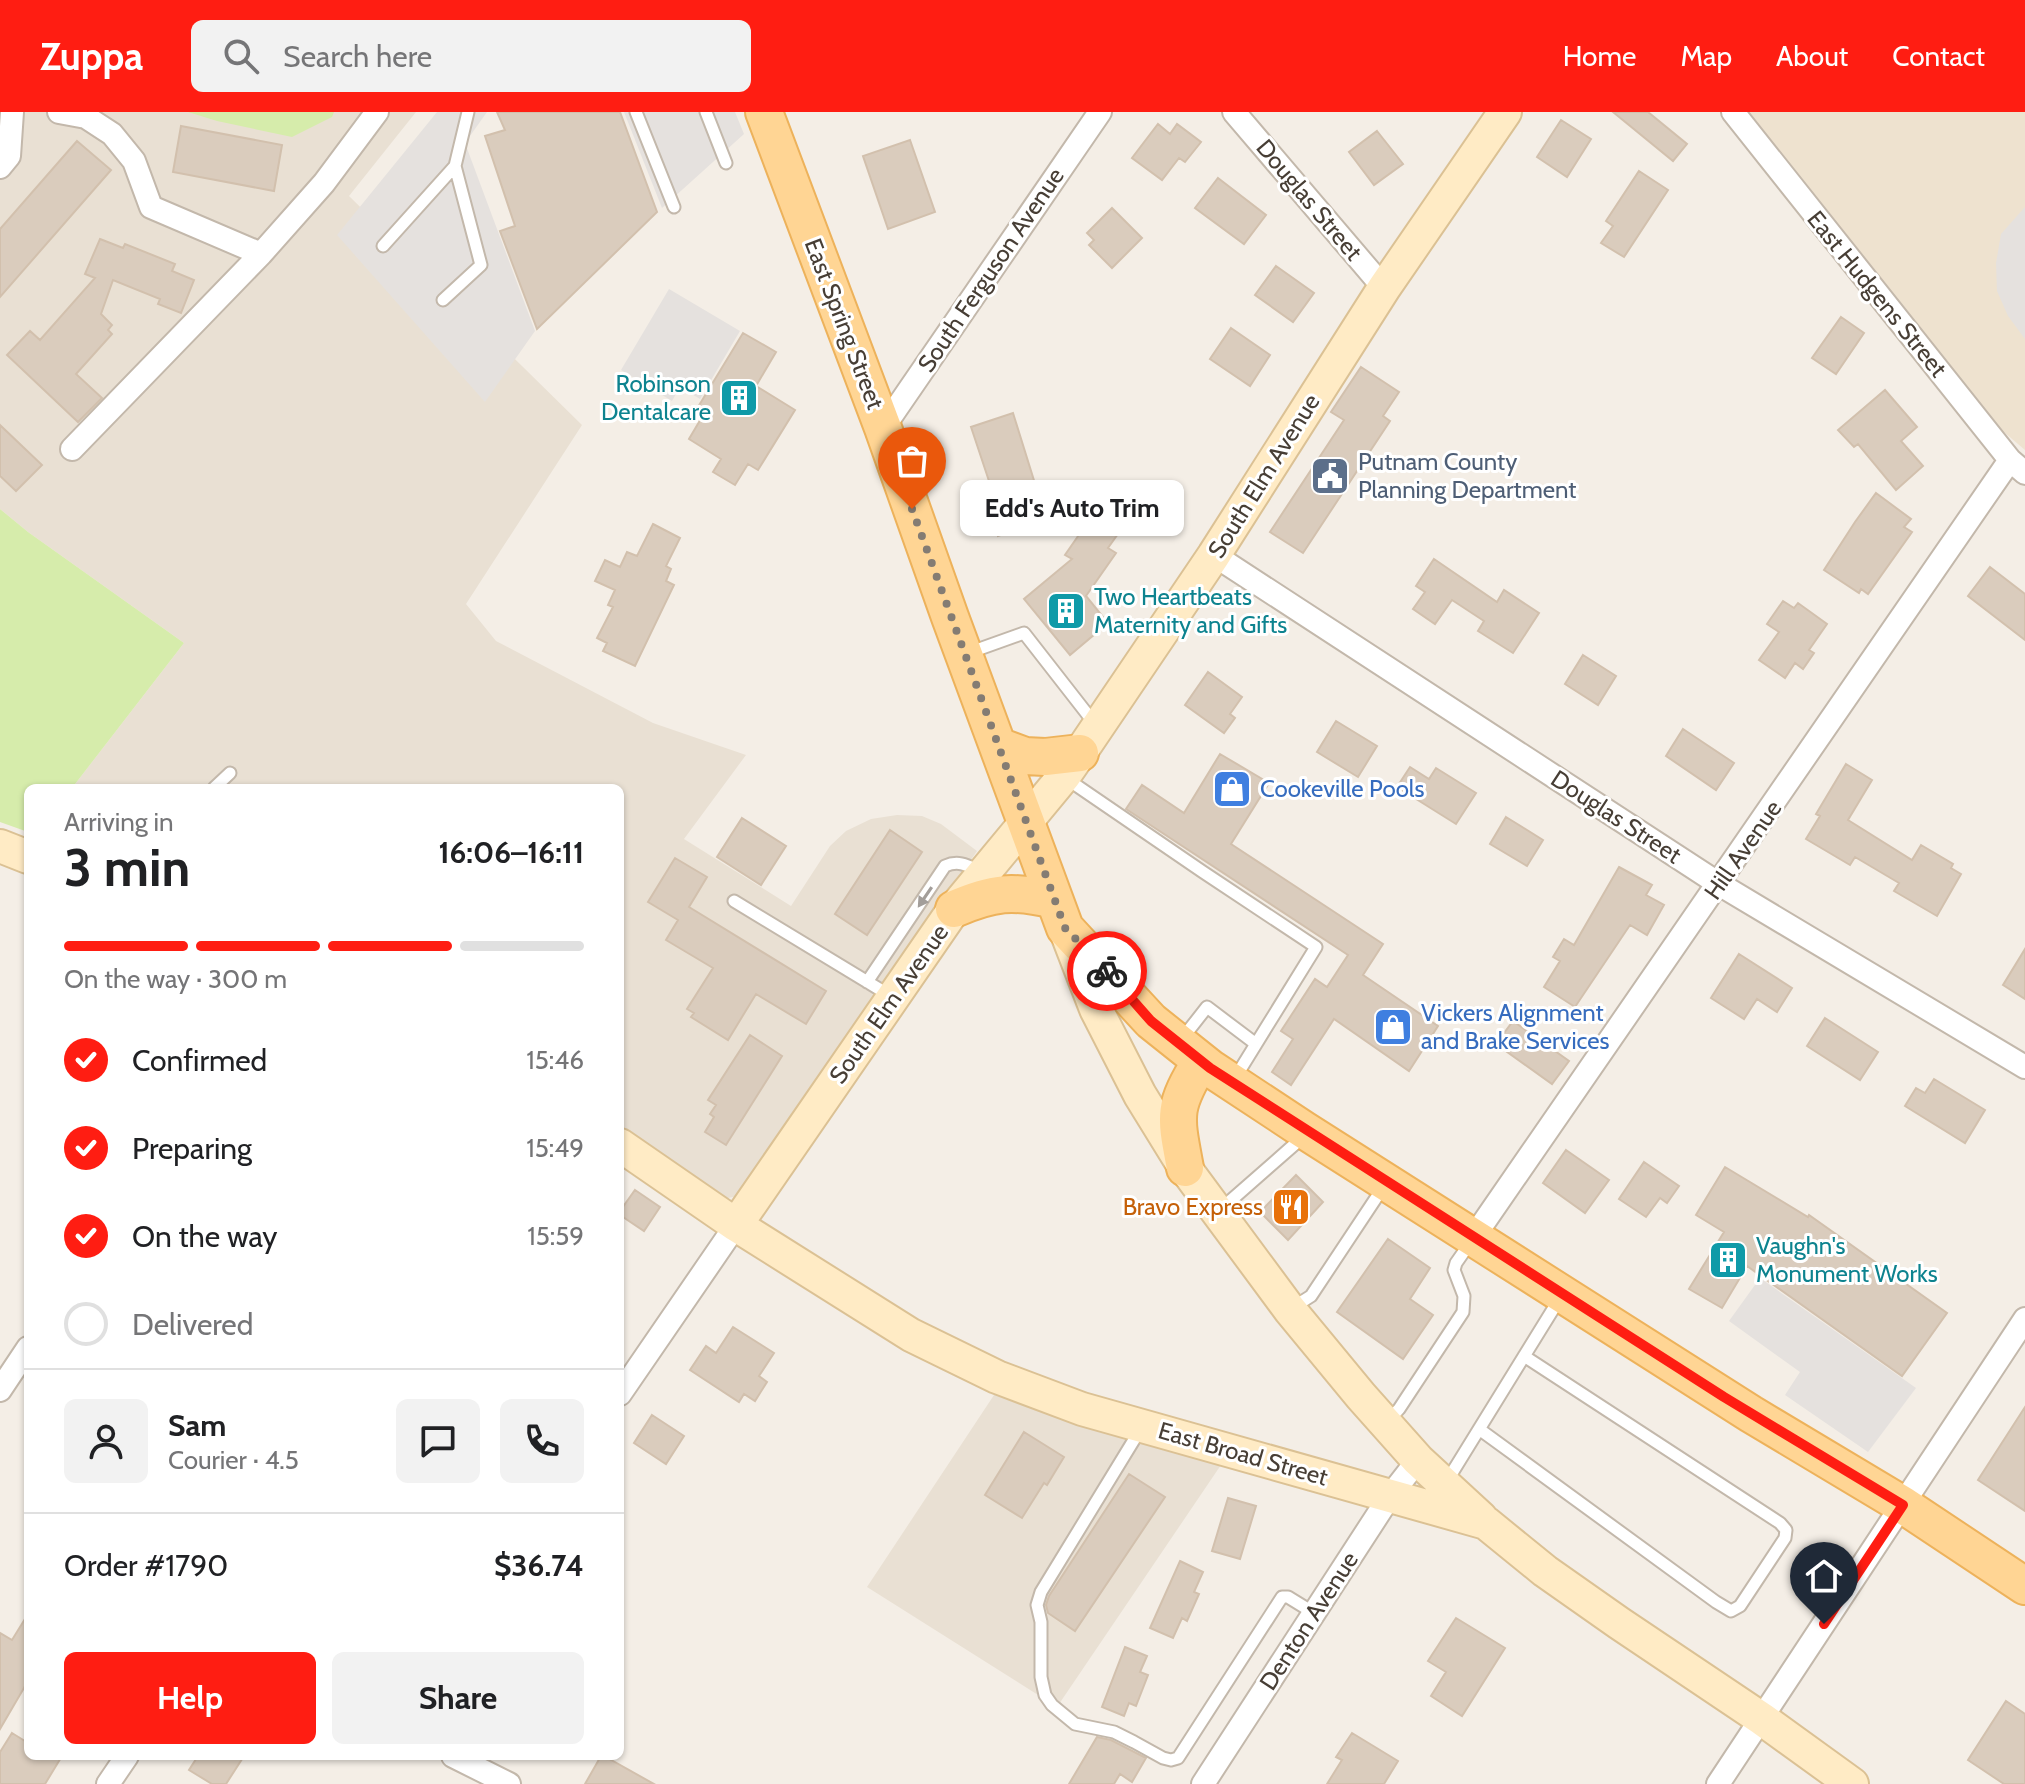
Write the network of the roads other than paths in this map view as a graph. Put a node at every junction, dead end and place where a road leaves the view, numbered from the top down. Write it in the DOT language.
graph roads {
  1 [pos="12,112"];
  2 [pos="59,112"];
  3 [pos="377,112"];
  4 [pos="468,112"];
  5 [pos="636,112"];
  6 [pos="706,112"];
  7 [pos="764,112"];
  8 [pos="1100,112"];
  9 [pos="1234,112"];
  10 [pos="1505,112"];
  11 [pos="1733,112"];
  12 [pos="726,163"];
  13 [pos="455,166"];
  14 [pos="0,167"];
  15 [pos="674,207"];
  16 [pos="383,246"];
  17 [pos="261,254"];
  18 [pos="1384,288"];
  19 [pos="443,300"];
  20 [pos="883,428"];
  21 [pos="72,449"];
  22 [pos="2018,466"];
  23 [pos="1214,555"];
  24 [pos="964,655"];
  25 [pos="998,746"];
  26 [pos="1081,752"];
  27 [pos="230,773"];
  28 [pos="218,784"];
  29 [pos="1026,822"];
  30 [pos="0,846"];
  31 [pos="24,855"];
  32 [pos="984,872"];
  33 [pos="1719,884"];
  34 [pos="734,901"];
  35 [pos="954,909"];
  36 [pos="1059,914"];
  37 [pos="880,990"];
  38 [pos="1256,1044"];
  39 [pos="1190,1052"];
  40 [pos="2025,1067"];
  41 [pos="1232,1082"];
  42 [pos="1304,1130"];
  43 [pos="624,1148"];
  44 [pos="1185,1168"];
  45 [pos="1387,1182"];
  46 [pos="1217,1213"];
  47 [pos="736,1225"];
  48 [pos="1473,1238"];
  49 [pos="1562,1294"];
  50 [pos="1290,1310"];
  51 [pos="2025,1319"];
  52 [pos="24,1354"];
  53 [pos="1524,1356"];
  54 [pos="624,1388"];
  55 [pos="0,1390"];
  56 [pos="1386,1423"];
  57 [pos="1143,1426"];
  58 [pos="1479,1429"];
  59 [pos="1418,1460"];
  60 [pos="1445,1484"];
  61 [pos="1390,1496"];
  62 [pos="1903,1505"];
  63 [pos="1486,1523"];
  64 [pos="2025,1586"];
  65 [pos="1314,1613"];
  66 [pos="1762,1719"];
  67 [pos="124,1760"];
  68 [pos="461,1760"];
  69 [pos="108,1784"];
  70 [pos="509,1784"];
  71 [pos="1203,1784"];
  72 [pos="1718,1784"];
  73 [pos="1852,1784"];
  1 -- 14 [label="street"];
  2 -- 17 [label="street"];
  3 -- 17 [label="street"];
  4 -- 13 [label="lane"];
  5 -- 15 [label="lane"];
  6 -- 12 [label="lane"];
  7 -- 20 [label="main road, East Spring Street"];
  8 -- 20 [label="street, South Ferguson Avenue"];
  9 -- 18 [label="street, Douglas Street"];
  10 -- 18 [label="street, South Elm Avenue"];
  11 -- 22 [label="street, East Hudgens Street"];
  13 -- 16 [label="lane"];
  13 -- 19 [label="lane"];
  17 -- 21 [label="street"];
  18 -- 23 [label="street, South Elm Avenue"];
  20 -- 24 [label="main road, East Spring Street"];
  22 -- 33 [label="street, Hill Avenue"];
  23 -- 26 [label="street, South Elm Avenue"];
  23 -- 33 [label="street, Douglas Street"];
  24 -- 25 [label="main road, East Spring Street"];
  24 -- 26 [label="lane"];
  25 -- 26 [label="main road"];
  25 -- 29 [label="main road, East Spring Street"];
  26 -- 29 [label="street, South Elm Avenue"];
  26 -- 38 [label="lane"];
  27 -- 28 [label="lane"];
  29 -- 32 [label="street, South Elm Avenue"];
  29 -- 36 [label="main road, East Spring Street"];
  30 -- 31 [label="street"];
  32 -- 35 [label="street, South Elm Avenue"];
  32 -- 37 [label="lane, one-way"];
  33 -- 40 [label="street, Douglas Street"];
  33 -- 48 [label="street, Hill Avenue"];
  34 -- 37 [label="lane"];
  35 -- 36 [label="main road"];
  35 -- 37 [label="street, South Elm Avenue"];
  36 -- 39 [label="main road, East Spring Street"];
  36 -- 44 [label="street"];
  37 -- 47 [label="street, South Elm Avenue"];
  38 -- 39 [label="lane"];
  38 -- 41 [label="lane"];
  39 -- 41 [label="main road, East Spring Street"];
  39 -- 44 [label="main road"];
  41 -- 42 [label="main road, East Spring Street"];
  42 -- 45 [label="main road, East Spring Street"];
  42 -- 46 [label="lane"];
  43 -- 47 [label="street, East Broad Street"];
  44 -- 46 [label="street"];
  45 -- 48 [label="main road, East Spring Street"];
  45 -- 50 [label="lane"];
  46 -- 50 [label="street"];
  47 -- 54 [label="street"];
  47 -- 57 [label="street, East Broad Street"];
  48 -- 49 [label="main road, East Spring Street"];
  48 -- 56 [label="lane"];
  49 -- 53 [label="lane"];
  49 -- 62 [label="main road, East Spring Street"];
  50 -- 56 [label="street"];
  51 -- 62 [label="street"];
  52 -- 55 [label="street"];
  53 -- 58 [label="lane"];
  53 -- 58 [label="lane"];
  56 -- 59 [label="street"];
  57 -- 61 [label="street, East Broad Street"];
  57 -- 65 [label="lane"];
  58 -- 60 [label="lane"];
  59 -- 60 [label="street"];
  59 -- 61 [label="street, Denton Avenue"];
  60 -- 63 [label="street"];
  61 -- 63 [label="street, East Broad Street"];
  61 -- 65 [label="street, Denton Avenue"];
  62 -- 64 [label="main road, East Spring Street"];
  62 -- 66 [label="street"];
  63 -- 66 [label="street, East Broad Street"];
  65 -- 71 [label="street, Denton Avenue"];
  66 -- 72 [label="street"];
  66 -- 73 [label="street, East Broad Street"];
  67 -- 69 [label="street"];
  68 -- 70 [label="street"];
}
